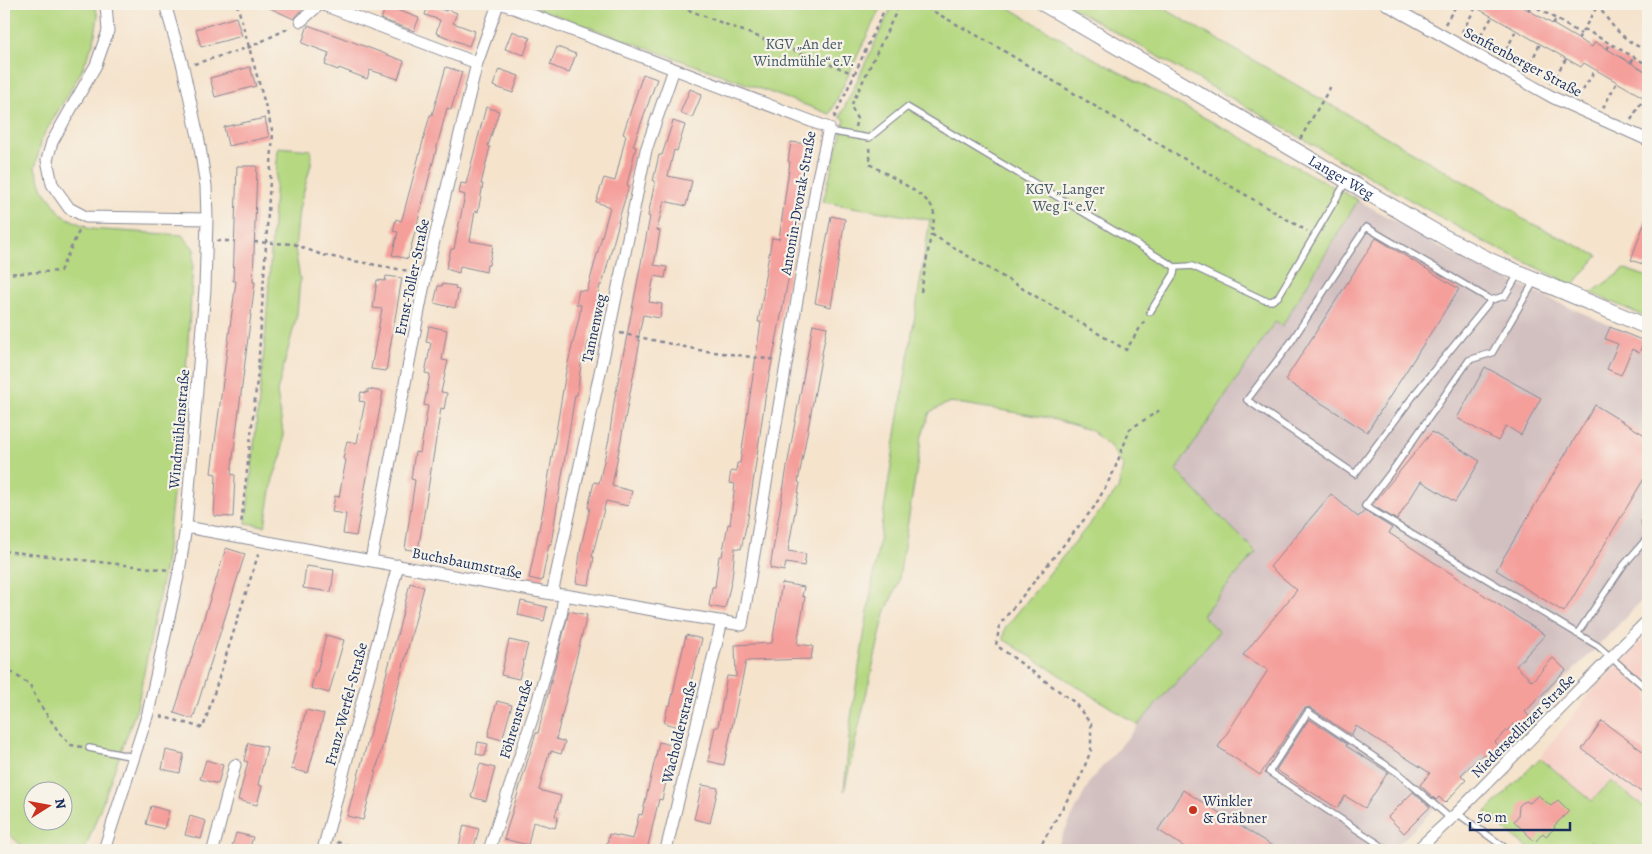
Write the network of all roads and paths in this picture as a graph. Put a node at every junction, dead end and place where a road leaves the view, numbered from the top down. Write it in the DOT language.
graph roads {
  1 [pos="106,4"];
  2 [pos="165,4"];
  3 [pos="237,4"];
  4 [pos="321,4"];
  5 [pos="498,4"];
  6 [pos="503,4"];
  7 [pos="673,4"];
  8 [pos="887,4"];
  9 [pos="900,4"];
  10 [pos="920,4"];
  11 [pos="1044,4"];
  12 [pos="1386,4"];
  13 [pos="1457,4"];
  14 [pos="1531,4"];
  15 [pos="1598,4"];
  16 [pos="1477,5"];
  17 [pos="1528,10"];
  18 [pos="1492,17"];
  19 [pos="1556,19"];
  20 [pos="302,21"];
  21 [pos="1553,24"];
  22 [pos="1584,29"];
  23 [pos="1516,30"];
  24 [pos="1440,34"];
  25 [pos="1581,34"];
  26 [pos="1578,39"];
  27 [pos="1456,44"];
  28 [pos="1540,44"];
  29 [pos="1610,44"];
  30 [pos="250,47"];
  31 [pos="1607,49"];
  32 [pos="1648,50"];
  33 [pos="1471,52"];
  34 [pos="1634,57"];
  35 [pos="1566,59"];
  36 [pos="477,63"];
  37 [pos="1631,63"];
  38 [pos="1648,65"];
  39 [pos="183,67"];
  40 [pos="1498,67"];
  41 [pos="674,70"];
  42 [pos="1595,70"];
  43 [pos="855,74"];
  44 [pos="1521,80"];
  45 [pos="1617,82"];
  46 [pos="1331,86"];
  47 [pos="1545,93"];
  48 [pos="1644,98"];
  49 [pos="1573,106"];
  50 [pos="1598,118"];
  51 [pos="828,130"];
  52 [pos="1625,130"];
  53 [pos="853,135"];
  54 [pos="868,138"];
  55 [pos="1648,140"];
  56 [pos="1294,150"];
  57 [pos="1347,180"];
  58 [pos="86,217"];
  59 [pos="207,219"];
  60 [pos="931,234"];
  61 [pos="1315,235"];
  62 [pos="254,242"];
  63 [pos="267,243"];
  64 [pos="1175,266"];
  65 [pos="1519,273"];
  66 [pos="4,274"];
  67 [pos="426,274"];
  68 [pos="1535,280"];
  69 [pos="922,292"];
  70 [pos="1491,300"];
  71 [pos="1150,312"];
  72 [pos="1648,327"];
  73 [pos="609,331"];
  74 [pos="786,361"];
  75 [pos="1160,410"];
  76 [pos="1648,508"];
  77 [pos="186,527"];
  78 [pos="1648,531"];
  79 [pos="240,537"];
  80 [pos="1648,537"];
  81 [pos="262,541"];
  82 [pos="4,551"];
  83 [pos="371,560"];
  84 [pos="398,565"];
  85 [pos="179,572"];
  86 [pos="552,594"];
  87 [pos="564,595"];
  88 [pos="1648,620"];
  89 [pos="722,621"];
  90 [pos="742,625"];
  91 [pos="1577,634"];
  92 [pos="1612,657"];
  93 [pos="4,668"];
  94 [pos="1648,690"];
  95 [pos="148,713"];
  96 [pos="89,748"];
  97 [pos="135,757"];
  98 [pos="235,765"];
  99 [pos="1454,816"];
  100 [pos="325,845"];
  101 [pos="4,847"];
  102 [pos="7,850"];
  103 [pos="104,850"];
  104 [pos="213,850"];
  105 [pos="364,850"];
  106 [pos="489,850"];
  107 [pos="666,850"];
  108 [pos="1038,850"];
  109 [pos="1388,850"];
  110 [pos="1417,850"];
  111 [pos="1508,850"];
  1 -- 58 [label="street"];
  2 -- 39 [label="street, Windmühlenstraße"];
  3 -- 30 [label="path"];
  4 -- 20 [label="street"];
  4 -- 36 [label="street"];
  5 -- 36 [label="street, Ernst-Toller-Straße"];
  6 -- 41 [label="street, Antonin-Dvorak-Straße"];
  7 -- 43 [label="path"];
  8 -- 43 [label="path"];
  9 -- 53 [label="path"];
  10 -- 61 [label="path"];
  11 -- 56 [label="main road, Langer Weg"];
  12 -- 24 [label="street, Senftenberger Straße"];
  13 -- 24 [label="path"];
  14 -- 17 [label="path"];
  14 -- 19 [label="path"];
  15 -- 22 [label="path"];
  15 -- 32 [label="path"];
  16 -- 27 [label="path"];
  18 -- 33 [label="path"];
  19 -- 21 [label="path"];
  19 -- 25 [label="path"];
  20 -- 30 [label="path"];
  22 -- 25 [label="path"];
  22 -- 29 [label="path"];
  23 -- 40 [label="path"];
  24 -- 27 [label="street, Senftenberger Straße"];
  25 -- 26 [label="path"];
  27 -- 33 [label="street, Senftenberger Straße"];
  28 -- 44 [label="path"];
  29 -- 31 [label="path"];
  29 -- 34 [label="path"];
  30 -- 39 [label="path"];
  30 -- 63 [label="path"];
  33 -- 40 [label="street, Senftenberger Straße"];
  34 -- 37 [label="path"];
  34 -- 38 [label="path"];
  35 -- 47 [label="path"];
  36 -- 67 [label="street, Ernst-Toller-Straße"];
  39 -- 59 [label="street, Windmühlenstraße"];
  40 -- 44 [label="street, Senftenberger Straße"];
  41 -- 51 [label="street, Antonin-Dvorak-Straße"];
  41 -- 73 [label="street, Tannenweg"];
  42 -- 49 [label="path"];
  43 -- 51 [label="path"];
  44 -- 47 [label="street, Senftenberger Straße"];
  45 -- 50 [label="path"];
  46 -- 56 [label="path"];
  47 -- 49 [label="street, Senftenberger Straße"];
  48 -- 52 [label="path"];
  49 -- 50 [label="street, Senftenberger Straße"];
  50 -- 52 [label="street, Senftenberger Straße"];
  51 -- 53 [label="lane"];
  51 -- 74 [label="street, Antonin-Dvorak-Straße"];
  52 -- 55 [label="street, Senftenberger Straße"];
  53 -- 54 [label="lane"];
  54 -- 60 [label="path"];
  54 -- 64 [label="lane"];
  56 -- 57 [label="main road, Langer Weg"];
  57 -- 61 [label="lane"];
  57 -- 65 [label="main road, Langer Weg"];
  58 -- 59 [label="street"];
  58 -- 66 [label="path"];
  59 -- 77 [label="street, Windmühlenstraße"];
  60 -- 69 [label="path"];
  60 -- 71 [label="path"];
  61 -- 64 [label="lane"];
  62 -- 63 [label="path"];
  63 -- 67 [label="path"];
  63 -- 79 [label="path"];
  64 -- 71 [label="lane"];
  65 -- 68 [label="main road, Langer Weg"];
  65 -- 70 [label="lane"];
  67 -- 83 [label="street, Ernst-Toller-Straße"];
  68 -- 72 [label="main road, Langer Weg"];
  68 -- 91 [label="lane"];
  70 -- 70 [label="lane"];
  73 -- 74 [label="path"];
  73 -- 86 [label="street, Tannenweg"];
  74 -- 90 [label="street, Antonin-Dvorak-Straße"];
  75 -- 108 [label="path"];
  76 -- 78 [label="lane"];
  77 -- 79 [label="street, Buchsbaumstraße"];
  77 -- 85 [label="street, Windmühlenstraße"];
  79 -- 81 [label="street, Buchsbaumstraße"];
  80 -- 91 [label="lane"];
  81 -- 83 [label="street, Buchsbaumstraße"];
  81 -- 95 [label="path"];
  82 -- 85 [label="path"];
  83 -- 84 [label="street, Buchsbaumstraße"];
  84 -- 86 [label="street, Buchsbaumstraße"];
  84 -- 100 [label="street, Franz-Werfel-Straße"];
  85 -- 95 [label="street, Windmühlenstraße"];
  86 -- 87 [label="street, Buchsbaumstraße"];
  87 -- 89 [label="street, Buchsbaumstraße"];
  87 -- 106 [label="street, Föhrenstraße"];
  88 -- 92 [label="street, Niedersedlitzer Straße"];
  89 -- 90 [label="street, Buchsbaumstraße"];
  89 -- 107 [label="street, Wacholderstraße"];
  91 -- 92 [label="lane"];
  92 -- 94 [label="lane"];
  92 -- 99 [label="street, Niedersedlitzer Straße"];
  93 -- 96 [label="path"];
  95 -- 97 [label="street, Windmühlenstraße"];
  96 -- 97 [label="lane"];
  97 -- 103 [label="street, Windmühlenstraße"];
  98 -- 104 [label="street"];
  99 -- 109 [label="lane"];
  99 -- 110 [label="street, Niedersedlitzer Straße"];
  99 -- 111 [label="lane"];
  100 -- 105 [label="path"];
  101 -- 102 [label="street"];
}
